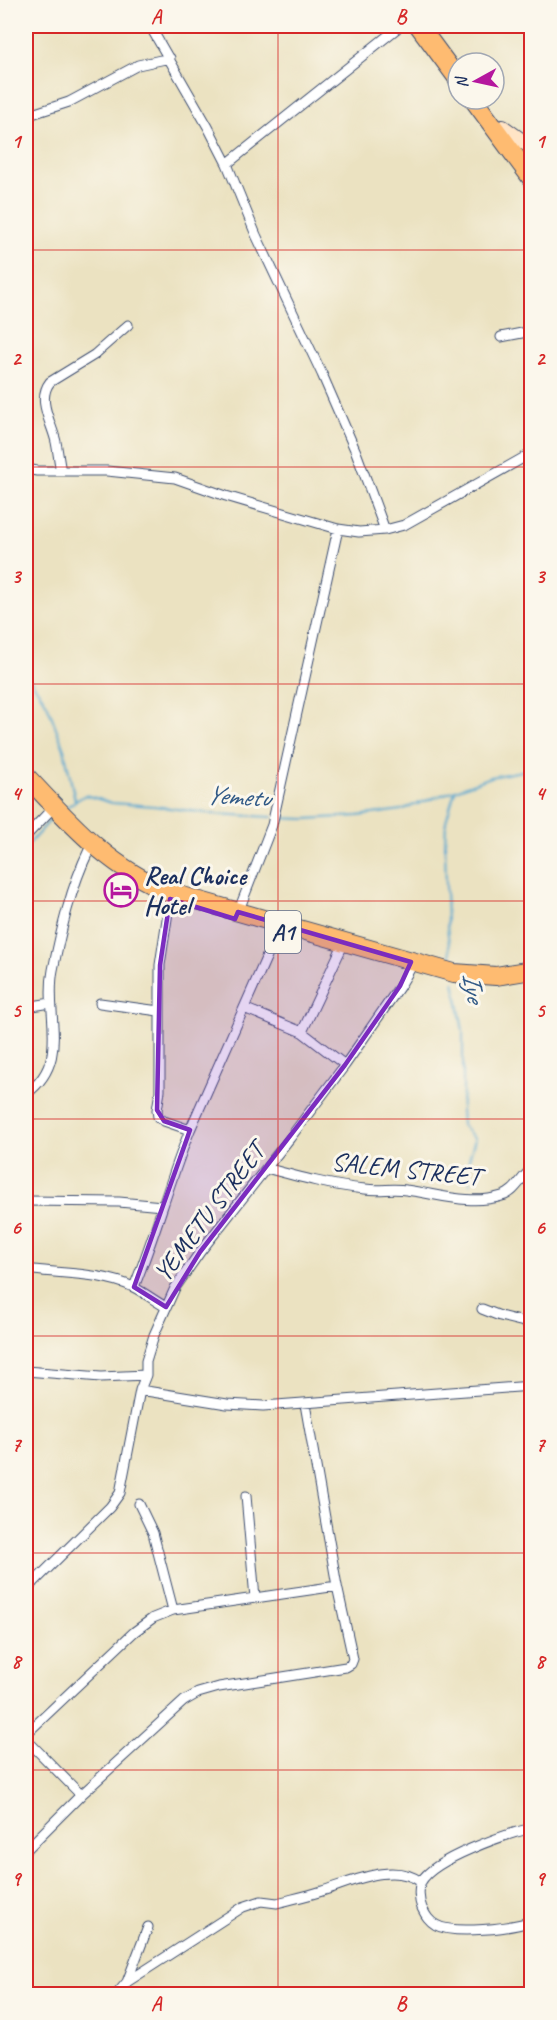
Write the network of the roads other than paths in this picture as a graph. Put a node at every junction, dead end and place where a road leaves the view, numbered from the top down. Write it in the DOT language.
graph roads {
  1 [pos="150,26"];
  2 [pos="400,26"];
  3 [pos="419,26"];
  4 [pos="429,26"];
  5 [pos="448,51"];
  6 [pos="170,58"];
  7 [pos="446,63"];
  8 [pos="482,111"];
  9 [pos="492,111"];
  10 [pos="26,116"];
  11 [pos="503,127"];
  12 [pos="531,148"];
  13 [pos="227,164"];
  14 [pos="531,165"];
  15 [pos="531,178"];
  16 [pos="128,325"];
  17 [pos="531,331"];
  18 [pos="501,337"];
  19 [pos="531,453"];
  20 [pos="26,469"];
  21 [pos="61,471"];
  22 [pos="338,529"];
  23 [pos="385,530"];
  24 [pos="26,776"];
  25 [pos="26,788"];
  26 [pos="55,814"];
  27 [pos="26,836"];
  28 [pos="89,850"];
  29 [pos="170,899"];
  30 [pos="237,916"];
  31 [pos="278,931"];
  32 [pos="341,950"];
  33 [pos="410,966"];
  34 [pos="531,970"];
  35 [pos="531,977"];
  36 [pos="51,1003"];
  37 [pos="100,1003"];
  38 [pos="26,1007"];
  39 [pos="244,1008"];
  40 [pos="159,1011"];
  41 [pos="302,1032"];
  42 [pos="345,1065"];
  43 [pos="26,1094"];
  44 [pos="190,1130"];
  45 [pos="266,1168"];
  46 [pos="531,1169"];
  47 [pos="26,1201"];
  48 [pos="162,1206"];
  49 [pos="34,1270"];
  50 [pos="134,1287"];
  51 [pos="166,1307"];
  52 [pos="482,1309"];
  53 [pos="531,1324"];
  54 [pos="26,1371"];
  55 [pos="146,1375"];
  56 [pos="531,1386"];
  57 [pos="140,1390"];
  58 [pos="305,1404"];
  59 [pos="246,1496"];
  60 [pos="139,1504"];
  61 [pos="337,1586"];
  62 [pos="26,1590"];
  63 [pos="255,1598"];
  64 [pos="173,1610"];
  65 [pos="26,1734"];
  66 [pos="26,1739"];
  67 [pos="81,1795"];
  68 [pos="531,1828"];
  69 [pos="26,1850"];
  70 [pos="421,1882"];
  71 [pos="531,1921"];
  72 [pos="148,1927"];
  73 [pos="127,1982"];
  74 [pos="117,1995"];
  1 -- 6 [label="street"];
  2 -- 13 [label="street"];
  3 -- 7 [label="highway"];
  4 -- 5 [label="highway"];
  6 -- 10 [label="street"];
  6 -- 13 [label="street"];
  8 -- 15 [label="highway"];
  9 -- 11 [label="highway"];
  11 -- 12 [label="street"];
  11 -- 14 [label="highway"];
  13 -- 23 [label="street"];
  16 -- 21 [label="street"];
  17 -- 18 [label="street"];
  19 -- 23 [label="street"];
  20 -- 21 [label="street"];
  21 -- 22 [label="street"];
  22 -- 23 [label="street"];
  22 -- 30 [label="street"];
  24 -- 26 [label="highway, A1"];
  25 -- 26 [label="highway, A1"];
  26 -- 27 [label="street"];
  26 -- 28 [label="highway, A1"];
  26 -- 30 [label="highway, A1"];
  28 -- 29 [label="highway, A1"];
  28 -- 36 [label="street"];
  29 -- 30 [label="highway, A1"];
  29 -- 40 [label="street"];
  30 -- 31 [label="highway, A1"];
  30 -- 33 [label="highway, A1"];
  31 -- 32 [label="highway, A1"];
  31 -- 39 [label="street"];
  32 -- 33 [label="highway, A1"];
  32 -- 41 [label="street"];
  33 -- 34 [label="highway, A1"];
  33 -- 35 [label="highway, A1"];
  33 -- 42 [label="street, YEMETU STREET"];
  36 -- 38 [label="street"];
  36 -- 43 [label="street"];
  37 -- 40 [label="street"];
  39 -- 41 [label="street"];
  39 -- 44 [label="street"];
  40 -- 44 [label="street"];
  41 -- 42 [label="street"];
  42 -- 45 [label="street, YEMETU STREET"];
  44 -- 48 [label="street"];
  45 -- 46 [label="street, SALEM STREET"];
  45 -- 51 [label="street, YEMETU STREET"];
  47 -- 48 [label="street"];
  48 -- 50 [label="street"];
  49 -- 50 [label="street"];
  50 -- 51 [label="street"];
  51 -- 55 [label="street, YEMETU STREET"];
  52 -- 53 [label="street"];
  54 -- 55 [label="street"];
  55 -- 57 [label="street, YEMETU STREET"];
  56 -- 58 [label="street"];
  57 -- 58 [label="street"];
  57 -- 62 [label="street, YEMETU STREET"];
  58 -- 61 [label="street"];
  59 -- 63 [label="street"];
  60 -- 64 [label="street"];
  61 -- 63 [label="street"];
  61 -- 67 [label="street"];
  63 -- 64 [label="street"];
  64 -- 65 [label="street"];
  66 -- 67 [label="street"];
  67 -- 69 [label="street"];
  68 -- 70 [label="street"];
  70 -- 71 [label="street"];
  70 -- 73 [label="street"];
  72 -- 73 [label="street"];
  73 -- 74 [label="street"];
}
